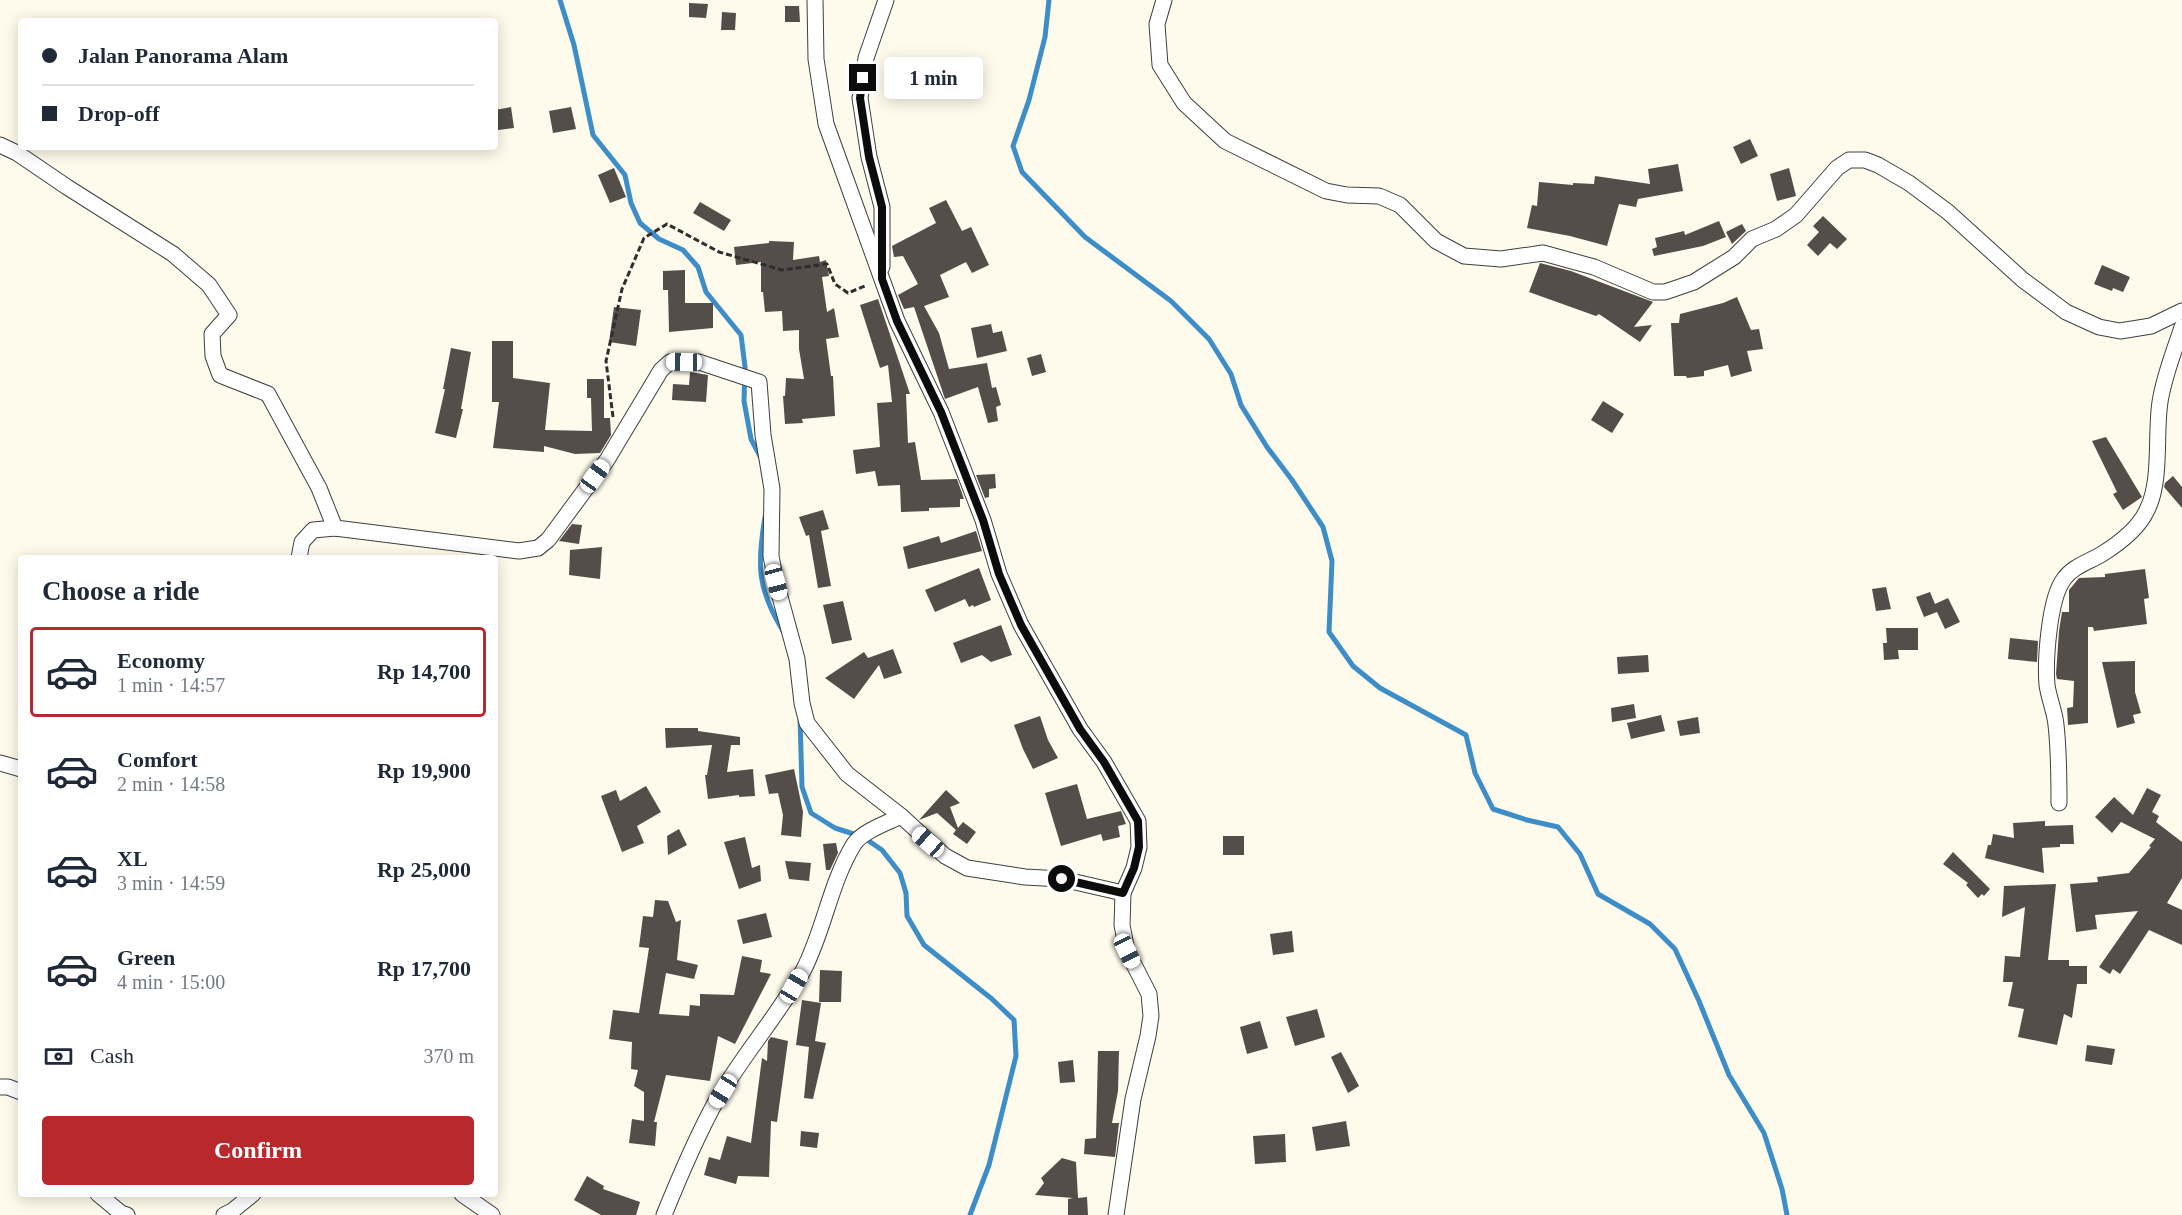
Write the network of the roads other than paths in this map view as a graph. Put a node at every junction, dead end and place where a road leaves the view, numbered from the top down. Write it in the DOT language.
graph roads {
  1 [pos="815,0"];
  2 [pos="886,0"];
  3 [pos="1164,0"];
  4 [pos="0,145"];
  5 [pos="882,279"];
  6 [pos="2182,311"];
  7 [pos="2182,327"];
  8 [pos="335,528"];
  9 [pos="300,555"];
  10 [pos="0,763"];
  11 [pos="18,768"];
  12 [pos="2059,803"];
  13 [pos="901,816"];
  14 [pos="1123,893"];
  15 [pos="0,1087"];
  16 [pos="18,1091"];
  17 [pos="102,1197"];
  18 [pos="249,1197"];
  19 [pos="466,1197"];
  20 [pos="127,1215"];
  21 [pos="224,1215"];
  22 [pos="492,1215"];
  23 [pos="664,1215"];
  24 [pos="1116,1215"];
  1 -- 5 [label="street"];
  2 -- 5 [label="street"];
  3 -- 6 [label="street"];
  4 -- 8 [label="street"];
  5 -- 14 [label="street"];
  7 -- 12 [label="street"];
  8 -- 9 [label="street"];
  8 -- 13 [label="street"];
  10 -- 11 [label="street"];
  13 -- 14 [label="street"];
  13 -- 23 [label="street"];
  14 -- 24 [label="street"];
  15 -- 16 [label="street"];
  17 -- 20 [label="street"];
  18 -- 21 [label="street"];
  19 -- 22 [label="street"];
}
